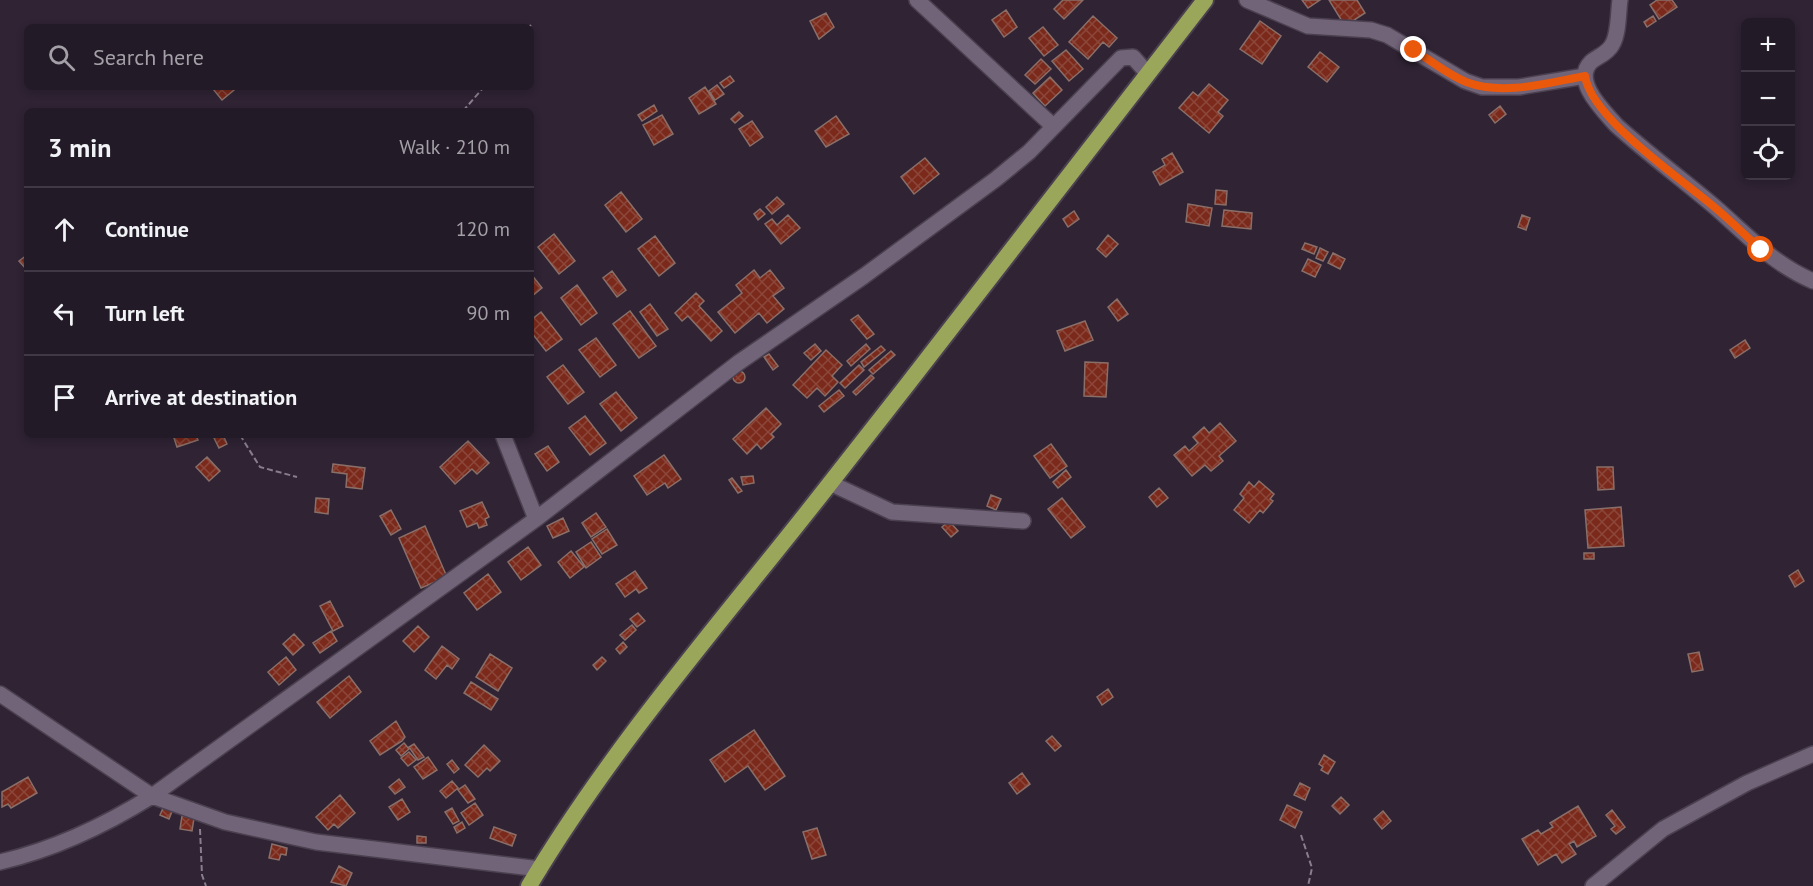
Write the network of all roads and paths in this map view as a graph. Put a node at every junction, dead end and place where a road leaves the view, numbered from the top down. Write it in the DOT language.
graph roads {
  1 [pos="917,0"];
  2 [pos="1205,0"];
  3 [pos="1247,0"];
  4 [pos="1620,0"];
  5 [pos="1148,74"];
  6 [pos="1585,76"];
  7 [pos="481,90"];
  8 [pos="466,108"];
  9 [pos="1053,126"];
  10 [pos="1813,281"];
  11 [pos="242,438"];
  12 [pos="504,438"];
  13 [pos="297,477"];
  14 [pos="830,483"];
  15 [pos="536,519"];
  16 [pos="1023,521"];
  17 [pos="0,694"];
  18 [pos="1813,754"];
  19 [pos="152,796"];
  20 [pos="199,814"];
  21 [pos="1301,835"];
  22 [pos="0,862"];
  23 [pos="536,880"];
  24 [pos="206,886"];
  25 [pos="1308,886"];
  26 [pos="1593,886"];
  1 -- 9 [label="street"];
  2 -- 5 [label="highway"];
  3 -- 6 [label="street"];
  4 -- 6 [label="street"];
  5 -- 9 [label="street"];
  5 -- 14 [label="highway"];
  6 -- 10 [label="street"];
  7 -- 8 [label="path"];
  9 -- 15 [label="street"];
  11 -- 13 [label="path"];
  12 -- 15 [label="street"];
  14 -- 16 [label="street"];
  14 -- 23 [label="highway"];
  15 -- 19 [label="street"];
  17 -- 19 [label="street"];
  18 -- 26 [label="street"];
  19 -- 20 [label="street"];
  19 -- 22 [label="street"];
  20 -- 23 [label="street"];
  20 -- 24 [label="path"];
  21 -- 25 [label="path"];
}
